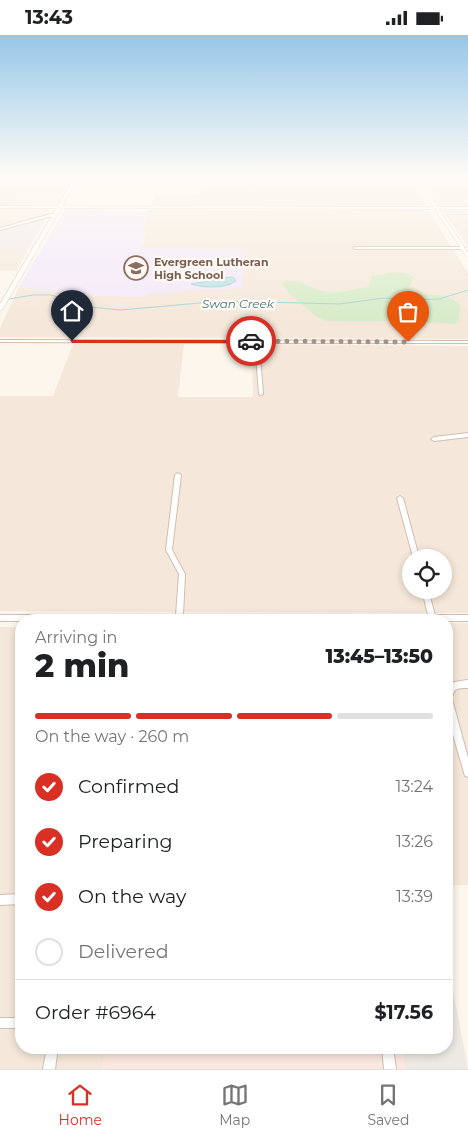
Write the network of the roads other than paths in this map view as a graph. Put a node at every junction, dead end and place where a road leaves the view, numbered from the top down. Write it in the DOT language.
graph roads {
  1 [pos="20,223"];
  2 [pos="49,223"];
  3 [pos="446,223"];
  4 [pos="0,229"];
  5 [pos="355,247"];
  6 [pos="462,247"];
  7 [pos="468,256"];
  8 [pos="0,309"];
  9 [pos="0,341"];
  10 [pos="257,341"];
  11 [pos="468,342"];
  12 [pos="260,394"];
  13 [pos="468,435"];
  14 [pos="434,439"];
  15 [pos="178,475"];
  16 [pos="400,498"];
  17 [pos="414,549"];
  18 [pos="427,599"];
  19 [pos="181,614"];
  20 [pos="431,614"];
  21 [pos="0,618"];
  22 [pos="15,618"];
  23 [pos="453,618"];
  24 [pos="468,618"];
  25 [pos="468,684"];
  26 [pos="453,687"];
  27 [pos="453,718"];
  28 [pos="468,773"];
  29 [pos="15,899"];
  30 [pos="0,900"];
  31 [pos="0,1023"];
  32 [pos="15,1023"];
  33 [pos="52,1054"];
  34 [pos="389,1054"];
  35 [pos="49,1069"];
  36 [pos="390,1069"];
  1 -- 4 [label="street"];
  2 -- 8 [label="main road"];
  3 -- 6 [label="street"];
  5 -- 6 [label="street"];
  6 -- 7 [label="street"];
  9 -- 10 [label="street"];
  10 -- 11 [label="street"];
  10 -- 12 [label="street"];
  13 -- 14 [label="street"];
  15 -- 19 [label="street"];
  16 -- 17 [label="street"];
  18 -- 20 [label="street"];
  21 -- 22 [label="street"];
  23 -- 24 [label="street"];
  25 -- 26 [label="street"];
  27 -- 28 [label="street"];
  29 -- 30 [label="street"];
  31 -- 32 [label="street"];
  33 -- 35 [label="street"];
  34 -- 36 [label="street"];
}
